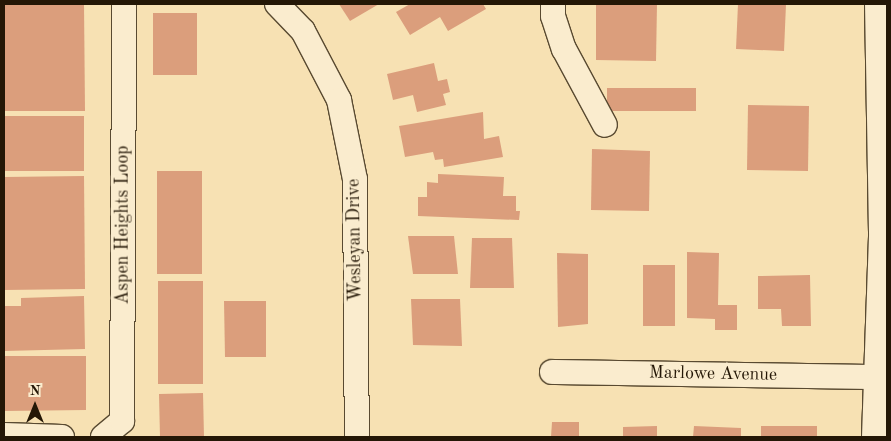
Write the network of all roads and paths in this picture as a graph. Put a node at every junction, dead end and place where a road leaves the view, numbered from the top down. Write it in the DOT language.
graph roads {
  1 [pos="124,4"];
  2 [pos="277,4"];
  3 [pos="554,4"];
  4 [pos="877,4"];
  5 [pos="605,125"];
  6 [pos="884,232"];
  7 [pos="552,372"];
  8 [pos="874,377"];
  9 [pos="4,435"];
  10 [pos="62,437"];
  11 [pos="102,437"];
  12 [pos="357,437"];
  13 [pos="874,437"];
  1 -- 11 [label="street, Aspen Heights Loop"];
  2 -- 12 [label="street, Wesleyan Drive"];
  3 -- 5 [label="street"];
  4 -- 6 [label="street"];
  6 -- 8 [label="street"];
  7 -- 8 [label="street, Marlowe Avenue"];
  8 -- 13 [label="street"];
  9 -- 10 [label="street"];
}
